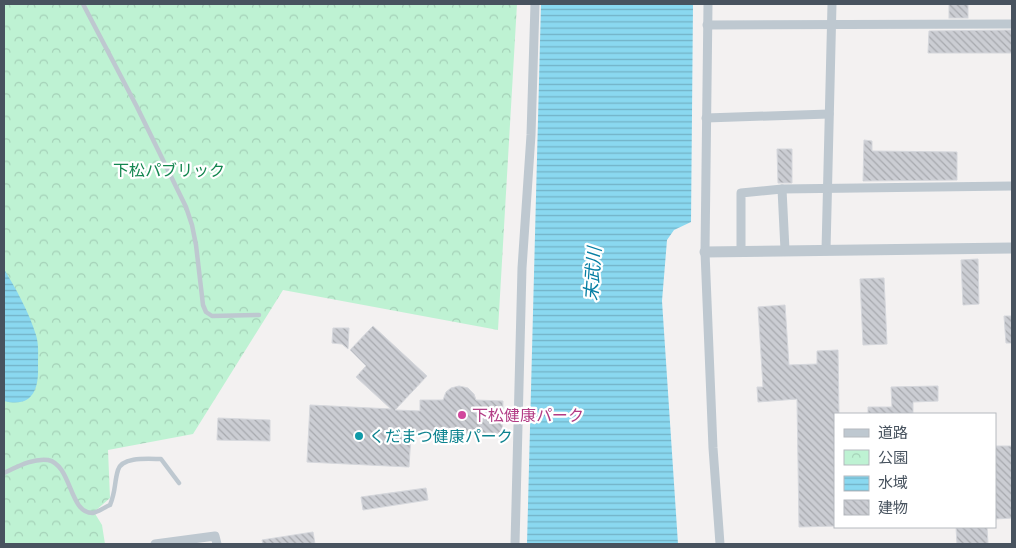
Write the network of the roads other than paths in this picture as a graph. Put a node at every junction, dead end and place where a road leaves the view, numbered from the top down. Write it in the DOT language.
graph roads {
  1 [pos="82,4"];
  2 [pos="534,4"];
  3 [pos="708,4"];
  4 [pos="832,4"];
  5 [pos="1012,24"];
  6 [pos="707,25"];
  7 [pos="832,25"];
  8 [pos="829,114"];
  9 [pos="706,118"];
  10 [pos="1012,186"];
  11 [pos="782,189"];
  12 [pos="827,189"];
  13 [pos="1012,248"];
  14 [pos="785,250"];
  15 [pos="826,250"];
  16 [pos="741,251"];
  17 [pos="705,252"];
  18 [pos="259,315"];
  19 [pos="4,473"];
  20 [pos="179,483"];
  21 [pos="155,544"];
  22 [pos="217,544"];
  23 [pos="515,544"];
  24 [pos="720,544"];
  1 -- 18 [label="lane"];
  2 -- 23 [label="street"];
  3 -- 6 [label="street"];
  4 -- 7 [label="street"];
  5 -- 7 [label="street"];
  6 -- 7 [label="street"];
  6 -- 9 [label="street"];
  7 -- 8 [label="street"];
  8 -- 9 [label="street"];
  8 -- 12 [label="street"];
  9 -- 17 [label="street"];
  10 -- 12 [label="street"];
  11 -- 12 [label="street"];
  11 -- 14 [label="street"];
  11 -- 16 [label="street"];
  12 -- 15 [label="street"];
  13 -- 15 [label="street"];
  14 -- 15 [label="street"];
  14 -- 16 [label="street"];
  16 -- 17 [label="street"];
  17 -- 24 [label="street"];
  19 -- 20 [label="lane"];
  21 -- 22 [label="street"];
}
